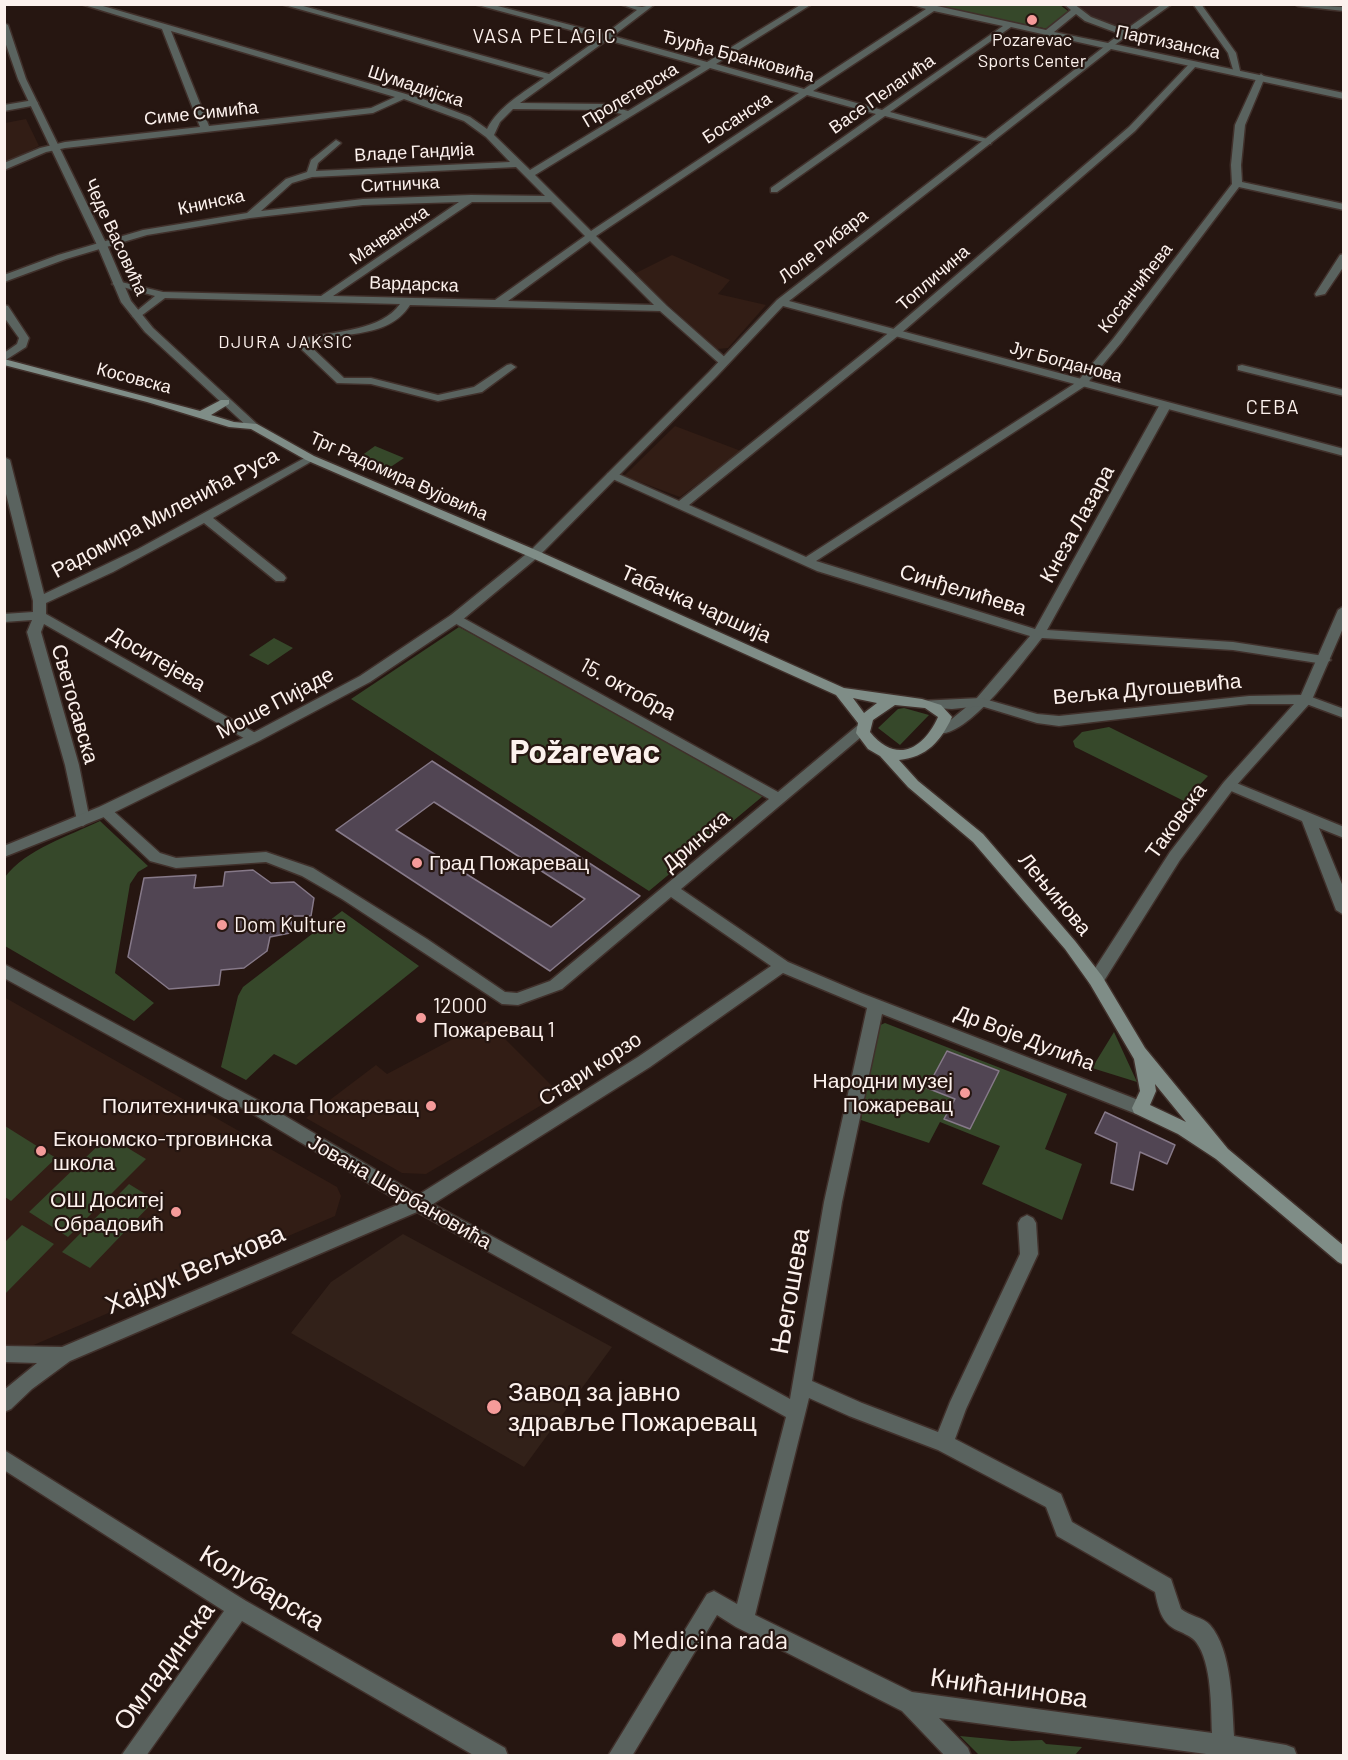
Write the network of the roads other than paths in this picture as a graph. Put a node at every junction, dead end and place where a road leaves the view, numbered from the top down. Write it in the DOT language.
graph roads {
  1 [pos="85,4"];
  2 [pos="285,4"];
  3 [pos="478,4"];
  4 [pos="624,4"];
  5 [pos="808,4"];
  6 [pos="915,4"];
  7 [pos="1068,4"];
  8 [pos="1168,4"];
  9 [pos="1197,4"];
  10 [pos="1298,4"];
  11 [pos="647,7"];
  12 [pos="933,8"];
  13 [pos="1344,9"];
  14 [pos="1075,11"];
  15 [pos="4,25"];
  16 [pos="1009,25"];
  17 [pos="165,27"];
  18 [pos="1047,33"];
  19 [pos="1127,34"];
  20 [pos="607,37"];
  21 [pos="1109,46"];
  22 [pos="1194,64"];
  23 [pos="709,65"];
  24 [pos="1238,73"];
  25 [pos="550,77"];
  26 [pos="1261,77"];
  27 [pos="806,92"];
  28 [pos="1344,96"];
  29 [pos="402,97"];
  30 [pos="34,103"];
  31 [pos="511,106"];
  32 [pos="4,108"];
  33 [pos="630,114"];
  34 [pos="884,114"];
  35 [pos="500,117"];
  36 [pos="466,119"];
  37 [pos="205,128"];
  38 [pos="489,135"];
  39 [pos="988,142"];
  40 [pos="336,143"];
  41 [pos="54,147"];
  42 [pos="518,164"];
  43 [pos="4,167"];
  44 [pos="311,174"];
  45 [pos="529,175"];
  46 [pos="1237,184"];
  47 [pos="774,190"];
  48 [pos="471,198"];
  49 [pos="552,199"];
  50 [pos="1344,207"];
  51 [pos="250,215"];
  52 [pos="589,235"];
  53 [pos="102,245"];
  54 [pos="1344,256"];
  55 [pos="4,279"];
  56 [pos="117,284"];
  57 [pos="1320,294"];
  58 [pos="163,295"];
  59 [pos="325,297"];
  60 [pos="408,300"];
  61 [pos="781,302"];
  62 [pos="498,303"];
  63 [pos="4,308"];
  64 [pos="663,308"];
  65 [pos="138,316"];
  66 [pos="895,333"];
  67 [pos="724,362"];
  68 [pos="7,364"];
  69 [pos="510,367"];
  70 [pos="1242,368"];
  71 [pos="1081,384"];
  72 [pos="1344,393"];
  73 [pos="225,402"];
  74 [pos="1165,406"];
  75 [pos="202,415"];
  76 [pos="253,426"];
  77 [pos="1344,453"];
  78 [pos="310,458"];
  79 [pos="4,460"];
  80 [pos="612,476"];
  81 [pos="682,506"];
  82 [pos="205,517"];
  83 [pos="534,554"];
  84 [pos="807,562"];
  85 [pos="280,578"];
  86 [pos="39,601"];
  87 [pos="1344,610"];
  88 [pos="40,616"];
  89 [pos="4,618"];
  90 [pos="456,618"];
  91 [pos="1039,634"];
  92 [pos="1324,660"];
  93 [pos="840,692"];
  94 [pos="1306,699"];
  95 [pos="894,701"];
  96 [pos="981,702"];
  97 [pos="924,704"];
  98 [pos="1344,714"];
  99 [pos="863,725"];
  100 [pos="940,730"];
  101 [pos="254,738"];
  102 [pos="919,751"];
  103 [pos="886,754"];
  104 [pos="913,784"];
  105 [pos="1229,785"];
  106 [pos="778,798"];
  107 [pos="104,812"];
  108 [pos="1308,818"];
  109 [pos="83,821"];
  110 [pos="1344,833"];
  111 [pos="7,853"];
  112 [pos="671,890"];
  113 [pos="1344,910"];
  114 [pos="782,966"];
  115 [pos="4,970"];
  116 [pos="1096,980"];
  117 [pos="876,1005"];
  118 [pos="1139,1053"];
  119 [pos="1140,1108"];
  120 [pos="1222,1154"];
  121 [pos="418,1204"];
  122 [pos="1027,1223"];
  123 [pos="1344,1257"];
  124 [pos="4,1354"];
  125 [pos="63,1354"];
  126 [pos="801,1385"];
  127 [pos="4,1403"];
  128 [pos="797,1413"];
  129 [pos="944,1443"];
  130 [pos="4,1459"];
  131 [pos="239,1608"];
  132 [pos="743,1620"];
  133 [pos="910,1703"];
  134 [pos="1224,1745"];
  135 [pos="132,1755"];
  136 [pos="497,1755"];
  137 [pos="620,1755"];
  138 [pos="960,1755"];
  139 [pos="1286,1755"];
  1 -- 17 [label="street, Шумадијска"];
  2 -- 25 [label="street"];
  3 -- 20 [label="street, Ђурђа Бранковића"];
  4 -- 11 [label="street"];
  5 -- 23 [label="street, Пролетерска"];
  6 -- 12 [label="street, Партизанска"];
  7 -- 14 [label="street"];
  8 -- 19 [label="street, Лоле Рибара"];
  9 -- 24 [label="street"];
  10 -- 13 [label="street"];
  11 -- 20 [label="street"];
  12 -- 16 [label="street, Партизанска"];
  12 -- 27 [label="street, Босанска"];
  14 -- 18 [label="street"];
  14 -- 19 [label="street"];
  15 -- 30 [label="street, Чеде Васовића"];
  16 -- 18 [label="street, Партизанска"];
  16 -- 34 [label="street, Васе Пелагића"];
  17 -- 29 [label="street, Шумадијска"];
  17 -- 37 [label="street"];
  18 -- 21 [label="street, Партизанска"];
  19 -- 21 [label="street, Лоле Рибара"];
  20 -- 23 [label="street, Ђурђа Бранковића"];
  20 -- 25 [label="street"];
  21 -- 22 [label="street, Партизанска"];
  21 -- 39 [label="street, Лоле Рибара"];
  22 -- 24 [label="street, Партизанска"];
  22 -- 66 [label="street, Топличина"];
  23 -- 27 [label="street, Ђурђа Бранковића"];
  23 -- 33 [label="street, Пролетерска"];
  24 -- 26 [label="street, Партизанска"];
  25 -- 31 [label="street"];
  26 -- 28 [label="street, Партизанска"];
  26 -- 46 [label="street"];
  27 -- 34 [label="street, Ђурђа Бранковића"];
  27 -- 52 [label="street, Босанска"];
  29 -- 36 [label="street, Шумадијска"];
  29 -- 37 [label="street, Симе Симића"];
  30 -- 32 [label="street"];
  30 -- 41 [label="street, Чеде Васовића"];
  31 -- 33 [label="street"];
  31 -- 35 [label="street"];
  33 -- 45 [label="street, Пролетерска"];
  34 -- 39 [label="street, Ђурђа Бранковића"];
  34 -- 47 [label="street, Васе Пелагића"];
  35 -- 36 [label="street"];
  35 -- 38 [label="street"];
  36 -- 38 [label="street, Шумадијска"];
  37 -- 41 [label="street, Симе Симића"];
  38 -- 42 [label="street, Шумадијска"];
  39 -- 61 [label="street, Лоле Рибара"];
  40 -- 44 [label="street"];
  41 -- 43 [label="street, Симе Симића"];
  41 -- 53 [label="street, Чеде Васовића"];
  42 -- 44 [label="street, Владе Гандија"];
  42 -- 45 [label="street, Шумадијска"];
  44 -- 51 [label="street, Книнска"];
  45 -- 49 [label="street, Шумадијска"];
  46 -- 50 [label="street"];
  46 -- 71 [label="street, Косанчићева"];
  48 -- 49 [label="street, Ситничка"];
  48 -- 51 [label="street, Ситничка"];
  48 -- 59 [label="street, Мачванска"];
  49 -- 52 [label="street, Шумадијска"];
  51 -- 53 [label="street, Книнска"];
  52 -- 62 [label="street, Босанска"];
  52 -- 64 [label="street, Шумадијска"];
  53 -- 55 [label="street, Книнска"];
  53 -- 56 [label="street, Чеде Васовића"];
  54 -- 57 [label="street"];
  56 -- 58 [label="street, Вардарска"];
  56 -- 65 [label="street, Чеде Васовића"];
  58 -- 59 [label="street, Вардарска"];
  58 -- 65 [label="street"];
  59 -- 60 [label="street, Вардарска"];
  60 -- 62 [label="street, Вардарска"];
  60 -- 69 [label="street"];
  61 -- 66 [label="street, Југ Богданова"];
  61 -- 67 [label="street, Лоле Рибара"];
  62 -- 64 [label="street, Вардарска"];
  63 -- 68 [label="street"];
  64 -- 67 [label="street, Шумадијска"];
  65 -- 73 [label="street, Чеде Васовића"];
  66 -- 71 [label="street, Југ Богданова"];
  66 -- 81 [label="street, Топличина"];
  67 -- 80 [label="street, Лоле Рибара"];
  68 -- 75 [label="main road, Косовска"];
  70 -- 72 [label="street"];
  71 -- 74 [label="street, Југ Богданова"];
  71 -- 84 [label="street, Косанчићева"];
  73 -- 75 [label="main road"];
  73 -- 76 [label="street, Чеде Васовића"];
  74 -- 77 [label="street, Југ Богданова"];
  74 -- 91 [label="street, Кнеза Лазара"];
  75 -- 76 [label="main road, Косовска"];
  76 -- 78 [label="main road, Трг Радомира Вујовића"];
  78 -- 82 [label="street, Радомира Миленића Руса"];
  78 -- 83 [label="main road, Трг Радомира Вујовића"];
  79 -- 86 [label="street, Светосавска"];
  80 -- 81 [label="street, Синђелићева"];
  80 -- 83 [label="street, Лоле Рибара"];
  81 -- 84 [label="street, Синђелићева"];
  82 -- 85 [label="street"];
  82 -- 86 [label="street, Радомира Миленића Руса"];
  83 -- 90 [label="street, Моше Пијаде"];
  83 -- 93 [label="main road, Табачка чаршија"];
  84 -- 91 [label="street, Синђелићева"];
  86 -- 88 [label="street, Светосавска"];
  87 -- 92 [label="street, Таковска"];
  88 -- 89 [label="street"];
  88 -- 101 [label="street, Доситејева"];
  88 -- 109 [label="street, Светосавска"];
  90 -- 101 [label="street, Моше Пијаде"];
  90 -- 106 [label="street, 15. октобра"];
  91 -- 92 [label="street, Синђелићева"];
  91 -- 96 [label="street, Кнеза Лазара"];
  92 -- 94 [label="street, Таковска"];
  93 -- 95 [label="main road, Табачка чаршија"];
  93 -- 99 [label="main road, Табачка чаршија"];
  94 -- 96 [label="street, Вељка Дугошевића"];
  94 -- 98 [label="street"];
  94 -- 105 [label="street, Таковска"];
  95 -- 97 [label="main road"];
  95 -- 99 [label="main road"];
  96 -- 97 [label="street, Вељка Дугошевића"];
  96 -- 100 [label="street, Кнеза Лазара"];
  97 -- 100 [label="main road"];
  99 -- 103 [label="main road"];
  99 -- 106 [label="street, Дринска"];
  100 -- 102 [label="main road"];
  101 -- 107 [label="street, Моше Пијаде"];
  102 -- 103 [label="main road"];
  102 -- 104 [label="main road"];
  103 -- 104 [label="main road, Лењинова"];
  104 -- 116 [label="main road, Лењинова"];
  105 -- 108 [label="street"];
  105 -- 116 [label="street, Таковска"];
  106 -- 112 [label="street, Дринска"];
  107 -- 109 [label="street, Моше Пијаде"];
  107 -- 112 [label="street, Дринска"];
  108 -- 110 [label="street"];
  108 -- 113 [label="street"];
  109 -- 111 [label="street, Моше Пијаде"];
  112 -- 114 [label="street, Др Воје Дулића"];
  114 -- 117 [label="street, Др Воје Дулића"];
  114 -- 121 [label="street, Стари корзо"];
  115 -- 121 [label="street, Јована Шербановића"];
  116 -- 118 [label="main road, Лењинова"];
  117 -- 119 [label="street, Др Воје Дулића"];
  117 -- 126 [label="street, Његошева"];
  118 -- 119 [label="main road, Лењинова"];
  118 -- 120 [label="main road, Лењинова"];
  119 -- 120 [label="main road, Др Воје Дулића"];
  120 -- 123 [label="main road, Др Воје Дулића"];
  121 -- 125 [label="street, Хајдук Вељкова"];
  121 -- 128 [label="street, Јована Шербановића"];
  122 -- 129 [label="street"];
  124 -- 125 [label="street"];
  125 -- 127 [label="street, Хајдук Вељкова"];
  126 -- 128 [label="street, Његошева"];
  126 -- 129 [label="street"];
  128 -- 132 [label="street, Његошева"];
  129 -- 134 [label="street"];
  130 -- 131 [label="street, Колубарска"];
  131 -- 135 [label="street, Омладинска"];
  131 -- 136 [label="street, Колубарска"];
  132 -- 133 [label="street, Книћанинова"];
  132 -- 137 [label="street, Книћанинова"];
  133 -- 134 [label="street, Книћанинова"];
  133 -- 138 [label="street"];
  134 -- 139 [label="street, Книћанинова"];
}
